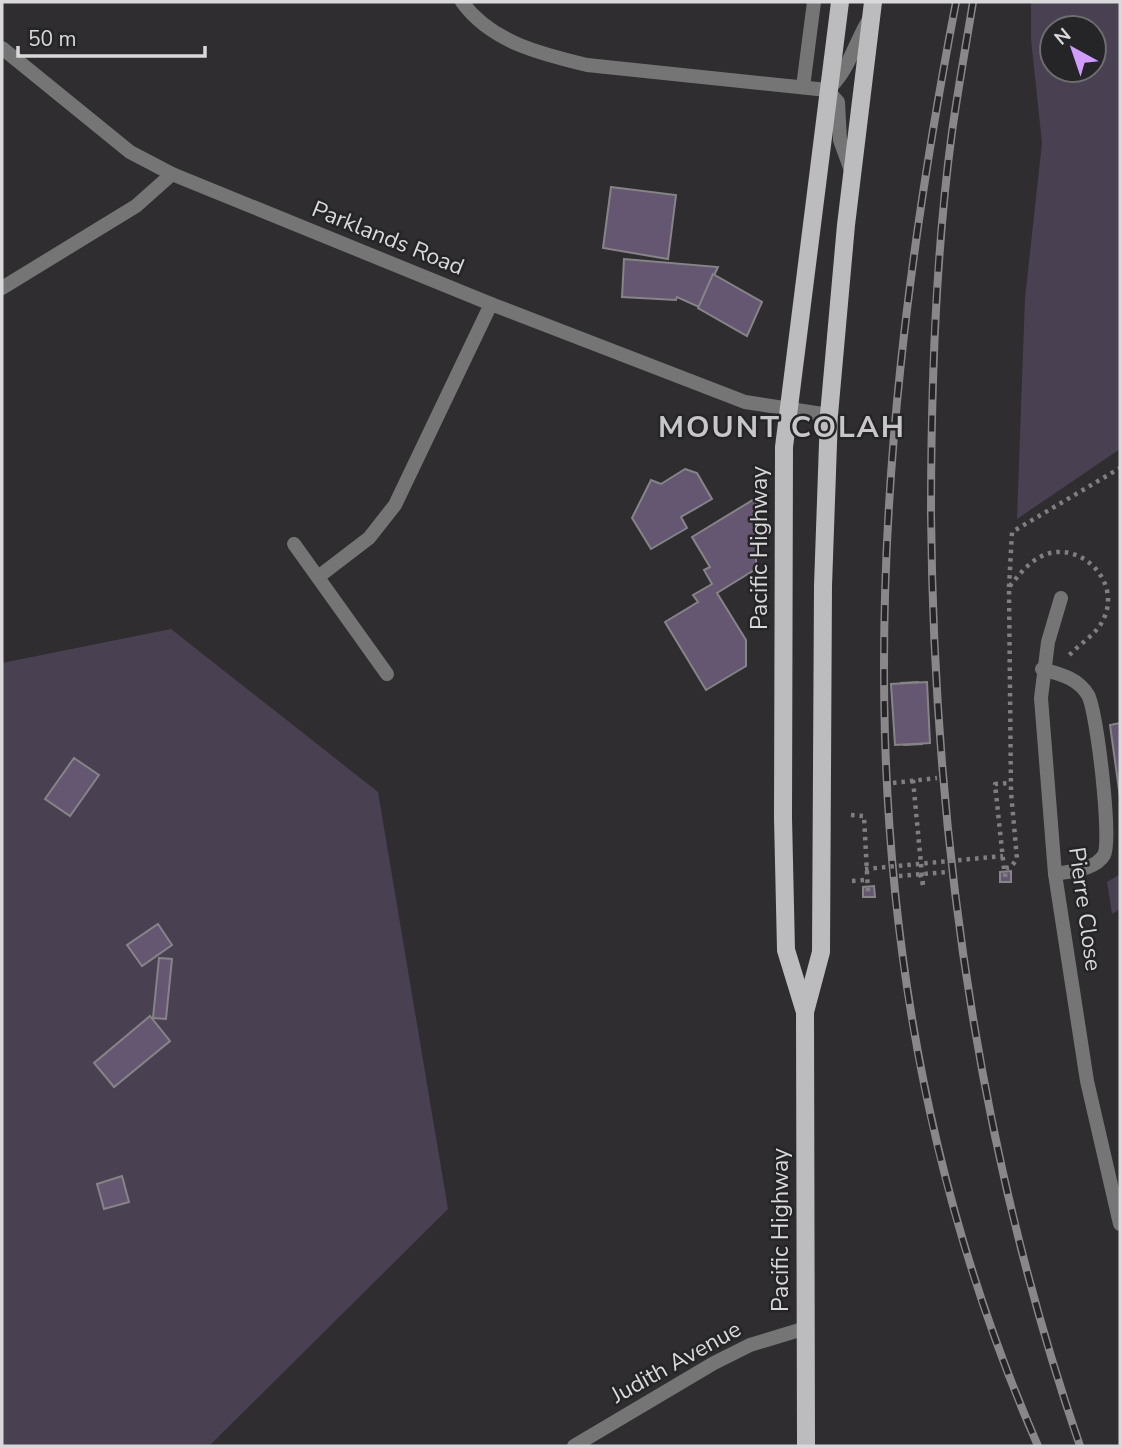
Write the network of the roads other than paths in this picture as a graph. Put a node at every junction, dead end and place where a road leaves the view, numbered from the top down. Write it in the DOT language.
graph roads {
  1 [pos="462,2"];
  2 [pos="814,2"];
  3 [pos="840,2"];
  4 [pos="872,9"];
  5 [pos="2,48"];
  6 [pos="803,87"];
  7 [pos="827,90"];
  8 [pos="852,173"];
  9 [pos="172,174"];
  10 [pos="2,288"];
  11 [pos="491,304"];
  12 [pos="788,410"];
  13 [pos="829,415"];
  14 [pos="294,544"];
  15 [pos="318,577"];
  16 [pos="1061,598"];
  17 [pos="1042,669"];
  18 [pos="387,674"];
  19 [pos="1055,874"];
  20 [pos="804,1012"];
  21 [pos="1120,1224"];
  22 [pos="806,1328"];
  23 [pos="574,1446"];
  24 [pos="806,1446"];
  1 -- 6 [label="street"];
  2 -- 6 [label="street"];
  3 -- 7 [label="main road, Pacific Highway"];
  4 -- 7 [label="street"];
  4 -- 8 [label="main road, Pacific Highway"];
  5 -- 9 [label="street, Parklands Road"];
  6 -- 7 [label="street"];
  7 -- 8 [label="street"];
  7 -- 12 [label="main road, Pacific Highway"];
  8 -- 13 [label="main road, Pacific Highway"];
  9 -- 10 [label="street"];
  9 -- 11 [label="street, Parklands Road"];
  11 -- 12 [label="street, Parklands Road"];
  11 -- 15 [label="street"];
  12 -- 13 [label="street, Parklands Road"];
  12 -- 20 [label="main road, Pacific Highway"];
  13 -- 20 [label="main road, Pacific Highway"];
  14 -- 15 [label="street"];
  15 -- 18 [label="street"];
  16 -- 17 [label="street, Pierre Close"];
  17 -- 19 [label="street, Pierre Close"];
  17 -- 19 [label="street"];
  19 -- 21 [label="street, Pierre Close"];
  20 -- 22 [label="main road, Pacific Highway"];
  22 -- 23 [label="street, Judith Avenue"];
  22 -- 24 [label="main road, Pacific Highway"];
}
